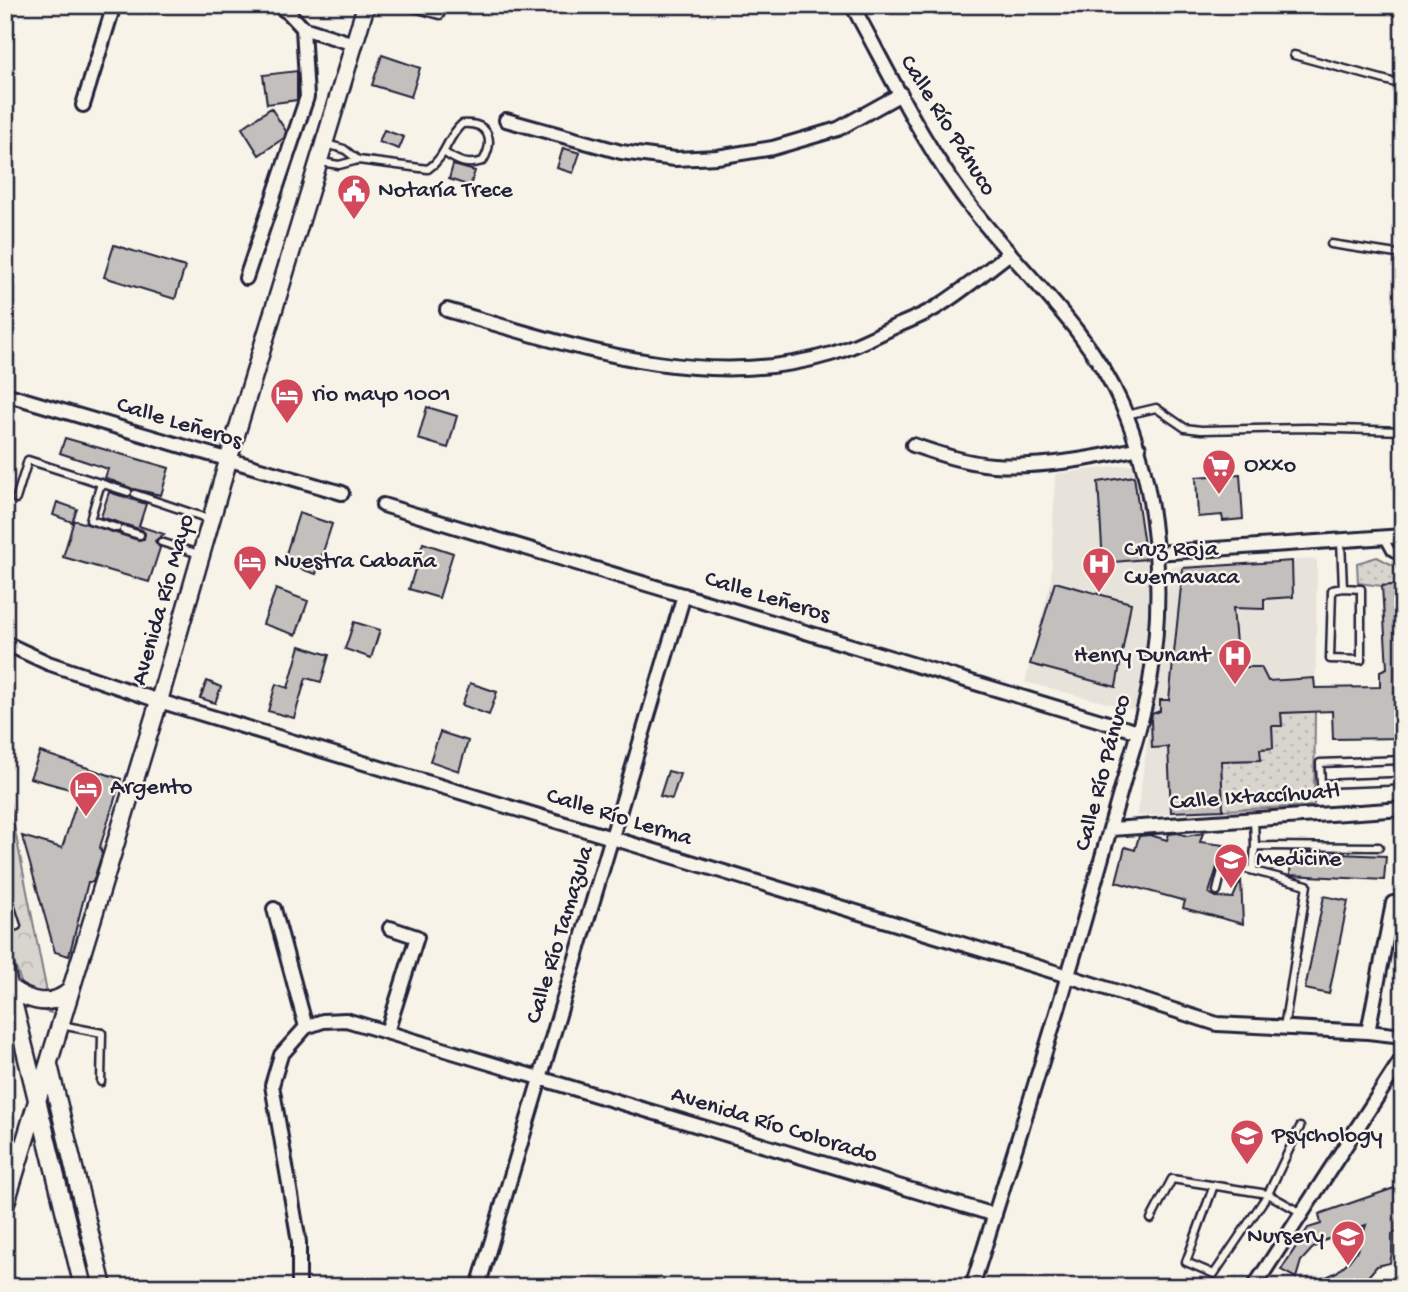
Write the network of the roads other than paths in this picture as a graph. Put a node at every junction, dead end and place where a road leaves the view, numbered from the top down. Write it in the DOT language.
graph roads {
  1 [pos="114,5"];
  2 [pos="277,5"];
  3 [pos="366,5"];
  4 [pos="403,5"];
  5 [pos="442,5"];
  6 [pos="852,5"];
  7 [pos="303,28"];
  8 [pos="354,44"];
  9 [pos="1294,55"];
  10 [pos="1403,86"];
  11 [pos="901,94"];
  12 [pos="83,105"];
  13 [pos="506,120"];
  14 [pos="323,143"];
  15 [pos="445,153"];
  16 [pos="358,160"];
  17 [pos="317,162"];
  18 [pos="1331,244"];
  19 [pos="1010,253"];
  20 [pos="1403,255"];
  21 [pos="246,278"];
  22 [pos="447,310"];
  23 [pos="5,394"];
  24 [pos="1126,415"];
  25 [pos="1403,431"];
  26 [pos="913,445"];
  27 [pos="1139,448"];
  28 [pos="228,461"];
  29 [pos="102,483"];
  30 [pos="342,493"];
  31 [pos="16,499"];
  32 [pos="383,505"];
  33 [pos="211,520"];
  34 [pos="140,535"];
  35 [pos="1403,536"];
  36 [pos="1384,538"];
  37 [pos="1341,541"];
  38 [pos="161,542"];
  39 [pos="1156,553"];
  40 [pos="201,555"];
  41 [pos="1403,559"];
  42 [pos="1343,588"];
  43 [pos="684,595"];
  44 [pos="5,643"];
  45 [pos="159,701"];
  46 [pos="1138,732"];
  47 [pos="1403,760"];
  48 [pos="1403,781"];
  49 [pos="1403,809"];
  50 [pos="1254,819"];
  51 [pos="1111,829"];
  52 [pos="612,838"];
  53 [pos="1255,846"];
  54 [pos="1379,847"];
  55 [pos="1254,870"];
  56 [pos="5,889"];
  57 [pos="1216,891"];
  58 [pos="1394,903"];
  59 [pos="274,909"];
  60 [pos="390,928"];
  61 [pos="5,929"];
  62 [pos="5,969"];
  63 [pos="1068,976"];
  64 [pos="10,988"];
  65 [pos="70,990"];
  66 [pos="59,1025"];
  67 [pos="306,1027"];
  68 [pos="1284,1028"];
  69 [pos="387,1032"];
  70 [pos="1368,1032"];
  71 [pos="1403,1036"];
  72 [pos="1403,1056"];
  73 [pos="48,1061"];
  74 [pos="540,1077"];
  75 [pos="101,1082"];
  76 [pos="37,1095"];
  77 [pos="1300,1127"];
  78 [pos="1214,1185"];
  79 [pos="1268,1194"];
  80 [pos="5,1206"];
  81 [pos="1302,1213"];
  82 [pos="995,1214"];
  83 [pos="1151,1219"];
  84 [pos="83,1287"];
  85 [pos="103,1287"];
  86 [pos="299,1287"];
  87 [pos="478,1287"];
  88 [pos="972,1287"];
  89 [pos="1254,1287"];
  1 -- 12 [label="street"];
  2 -- 7 [label="street"];
  3 -- 8 [label="street, Avenida Río Mayo"];
  4 -- 5 [label="lane"];
  6 -- 11 [label="street, Calle Río Pánuco"];
  7 -- 8 [label="street"];
  7 -- 21 [label="street"];
  8 -- 14 [label="street, Avenida Río Mayo"];
  9 -- 10 [label="lane"];
  11 -- 13 [label="street"];
  11 -- 19 [label="street, Calle Río Pánuco"];
  14 -- 16 [label="lane"];
  14 -- 17 [label="street, Avenida Río Mayo"];
  15 -- 15 [label="lane"];
  15 -- 16 [label="lane"];
  16 -- 17 [label="lane"];
  17 -- 28 [label="street, Avenida Río Mayo"];
  18 -- 20 [label="lane"];
  19 -- 22 [label="street"];
  19 -- 24 [label="street, Calle Río Pánuco"];
  23 -- 28 [label="street, Calle Leñeros"];
  24 -- 25 [label="lane"];
  24 -- 27 [label="street, Calle Río Pánuco"];
  26 -- 27 [label="street"];
  27 -- 39 [label="street, Calle Río Pánuco"];
  28 -- 30 [label="street, Calle Leñeros"];
  28 -- 33 [label="street, Avenida Río Mayo"];
  29 -- 31 [label="lane"];
  29 -- 33 [label="lane"];
  29 -- 34 [label="lane"];
  32 -- 43 [label="street, Calle Leñeros"];
  33 -- 40 [label="street, Avenida Río Mayo"];
  35 -- 36 [label="street"];
  36 -- 37 [label="street"];
  36 -- 41 [label="lane"];
  37 -- 39 [label="street"];
  37 -- 42 [label="lane"];
  38 -- 40 [label="lane"];
  39 -- 46 [label="street, Calle Río Pánuco"];
  40 -- 45 [label="street, Avenida Río Mayo"];
  42 -- 42 [label="lane"];
  43 -- 46 [label="street, Calle Leñeros"];
  43 -- 52 [label="street, Calle Río Tamazula"];
  44 -- 45 [label="street, Calle Río Lerma"];
  45 -- 52 [label="street, Calle Río Lerma"];
  45 -- 65 [label="street, Avenida Río Mayo"];
  46 -- 51 [label="street, Calle Río Pánuco"];
  47 -- 48 [label="lane"];
  49 -- 50 [label="street, Calle Ixtaccíhuatl"];
  50 -- 51 [label="street, Calle Ixtaccíhuatl"];
  50 -- 53 [label="lane"];
  51 -- 63 [label="street, Calle Río Pánuco"];
  52 -- 63 [label="street, Calle Río Lerma"];
  52 -- 74 [label="street, Calle Río Tamazula"];
  53 -- 54 [label="lane"];
  53 -- 55 [label="lane"];
  55 -- 57 [label="lane"];
  55 -- 68 [label="lane"];
  56 -- 61 [label="lane"];
  58 -- 70 [label="street"];
  59 -- 67 [label="street"];
  60 -- 69 [label="street"];
  62 -- 64 [label="street"];
  63 -- 68 [label="street, Calle Río Lerma"];
  63 -- 82 [label="street, Calle Río Pánuco"];
  64 -- 65 [label="street"];
  64 -- 76 [label="street"];
  65 -- 66 [label="street, Avenida Río Mayo"];
  66 -- 73 [label="street, Avenida Río Mayo"];
  66 -- 75 [label="lane"];
  67 -- 69 [label="street, Avenida Río Colorado"];
  67 -- 86 [label="street"];
  68 -- 70 [label="street, Calle Río Lerma"];
  69 -- 74 [label="street, Avenida Río Colorado"];
  70 -- 71 [label="street, Calle Río Lerma"];
  72 -- 81 [label="street"];
  73 -- 76 [label="street, Avenida Río Mayo"];
  73 -- 85 [label="street"];
  74 -- 82 [label="street, Avenida Río Colorado"];
  74 -- 87 [label="street, Calle Río Tamazula"];
  76 -- 80 [label="street, Avenida Río Mayo"];
  76 -- 84 [label="street"];
  77 -- 79 [label="lane"];
  78 -- 79 [label="lane"];
  78 -- 79 [label="lane"];
  78 -- 83 [label="lane"];
  79 -- 81 [label="lane"];
  81 -- 89 [label="street"];
  82 -- 88 [label="street, Calle Río Pánuco"];
}
